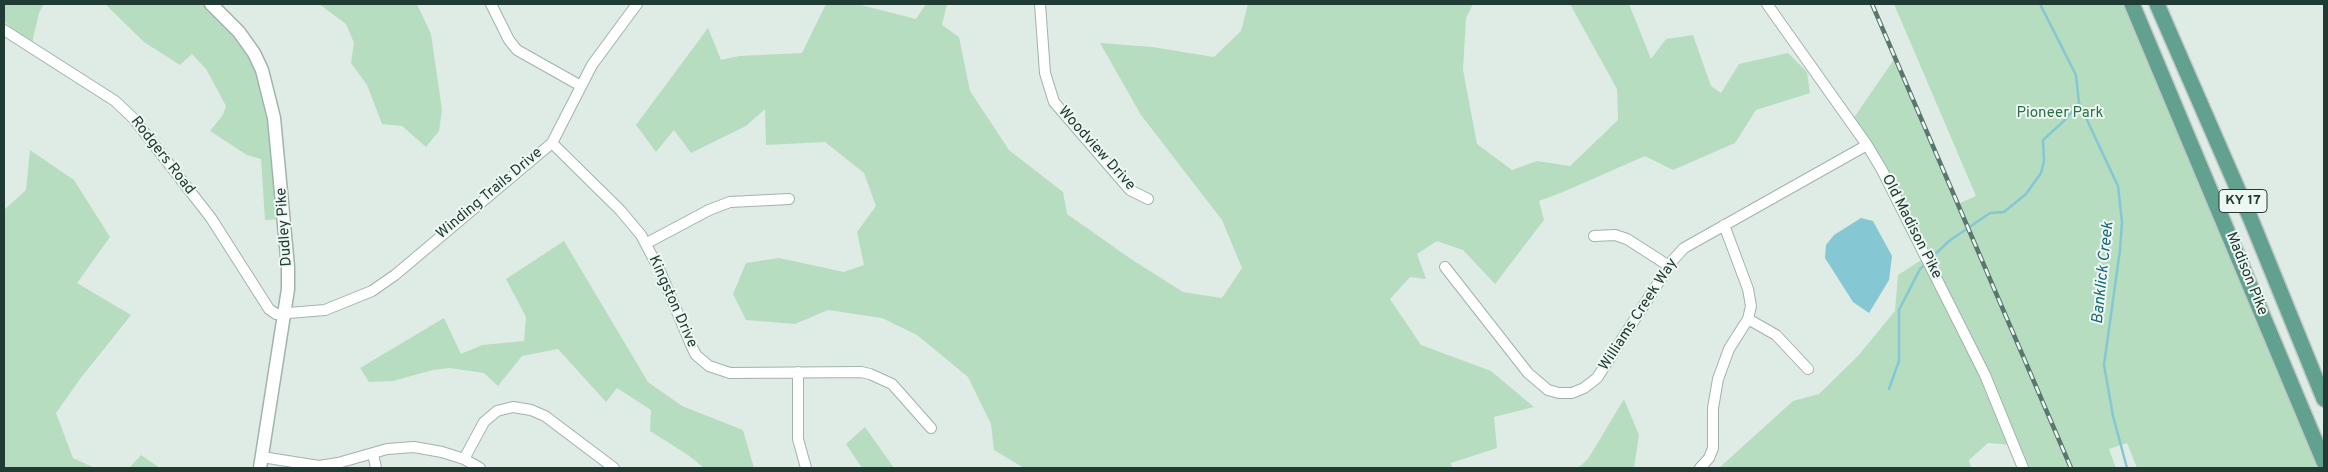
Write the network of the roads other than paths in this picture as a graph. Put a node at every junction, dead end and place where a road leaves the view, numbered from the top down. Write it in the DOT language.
graph roads {
  1 [pos="210,4"];
  2 [pos="491,4"];
  3 [pos="637,4"];
  4 [pos="1040,4"];
  5 [pos="1767,4"];
  6 [pos="2132,4"];
  7 [pos="2157,4"];
  8 [pos="4,30"];
  9 [pos="581,86"];
  10 [pos="552,143"];
  11 [pos="1866,145"];
  12 [pos="789,198"];
  13 [pos="1148,199"];
  14 [pos="1724,226"];
  15 [pos="1594,236"];
  16 [pos="647,243"];
  17 [pos="1669,266"];
  18 [pos="1446,267"];
  19 [pos="284,313"];
  20 [pos="1748,319"];
  21 [pos="1808,369"];
  22 [pos="798,372"];
  23 [pos="2324,399"];
  24 [pos="932,428"];
  25 [pos="373,454"];
  26 [pos="464,460"];
  27 [pos="261,462"];
  28 [pos="2324,462"];
  29 [pos="376,468"];
  30 [pos="480,468"];
  31 [pos="614,468"];
  32 [pos="806,468"];
  33 [pos="1700,468"];
  34 [pos="2023,468"];
  1 -- 19 [label="street, Dudley Pike"];
  2 -- 9 [label="street"];
  3 -- 9 [label="street, Winding Trails Drive"];
  4 -- 13 [label="street, Woodview Drive"];
  5 -- 11 [label="street, Old Madison Pike"];
  6 -- 28 [label="main road, Madison Pike / KY 17"];
  7 -- 23 [label="main road, Madison Pike / KY 17"];
  8 -- 19 [label="street, Rodgers Road"];
  9 -- 10 [label="street, Winding Trails Drive"];
  10 -- 16 [label="street, Kingston Drive"];
  10 -- 19 [label="street, Winding Trails Drive"];
  11 -- 14 [label="street, Williams Creek Way"];
  11 -- 34 [label="street, Old Madison Pike"];
  12 -- 16 [label="street"];
  14 -- 17 [label="street, Williams Creek Way"];
  14 -- 20 [label="street"];
  15 -- 17 [label="street"];
  16 -- 22 [label="street, Kingston Drive"];
  17 -- 18 [label="street, Williams Creek Way"];
  19 -- 27 [label="street, Dudley Pike"];
  20 -- 21 [label="street"];
  20 -- 33 [label="street"];
  22 -- 24 [label="street, Kingston Drive"];
  22 -- 32 [label="street"];
  25 -- 26 [label="street"];
  25 -- 27 [label="street"];
  25 -- 29 [label="street"];
  26 -- 30 [label="street"];
  26 -- 31 [label="street"];
}
